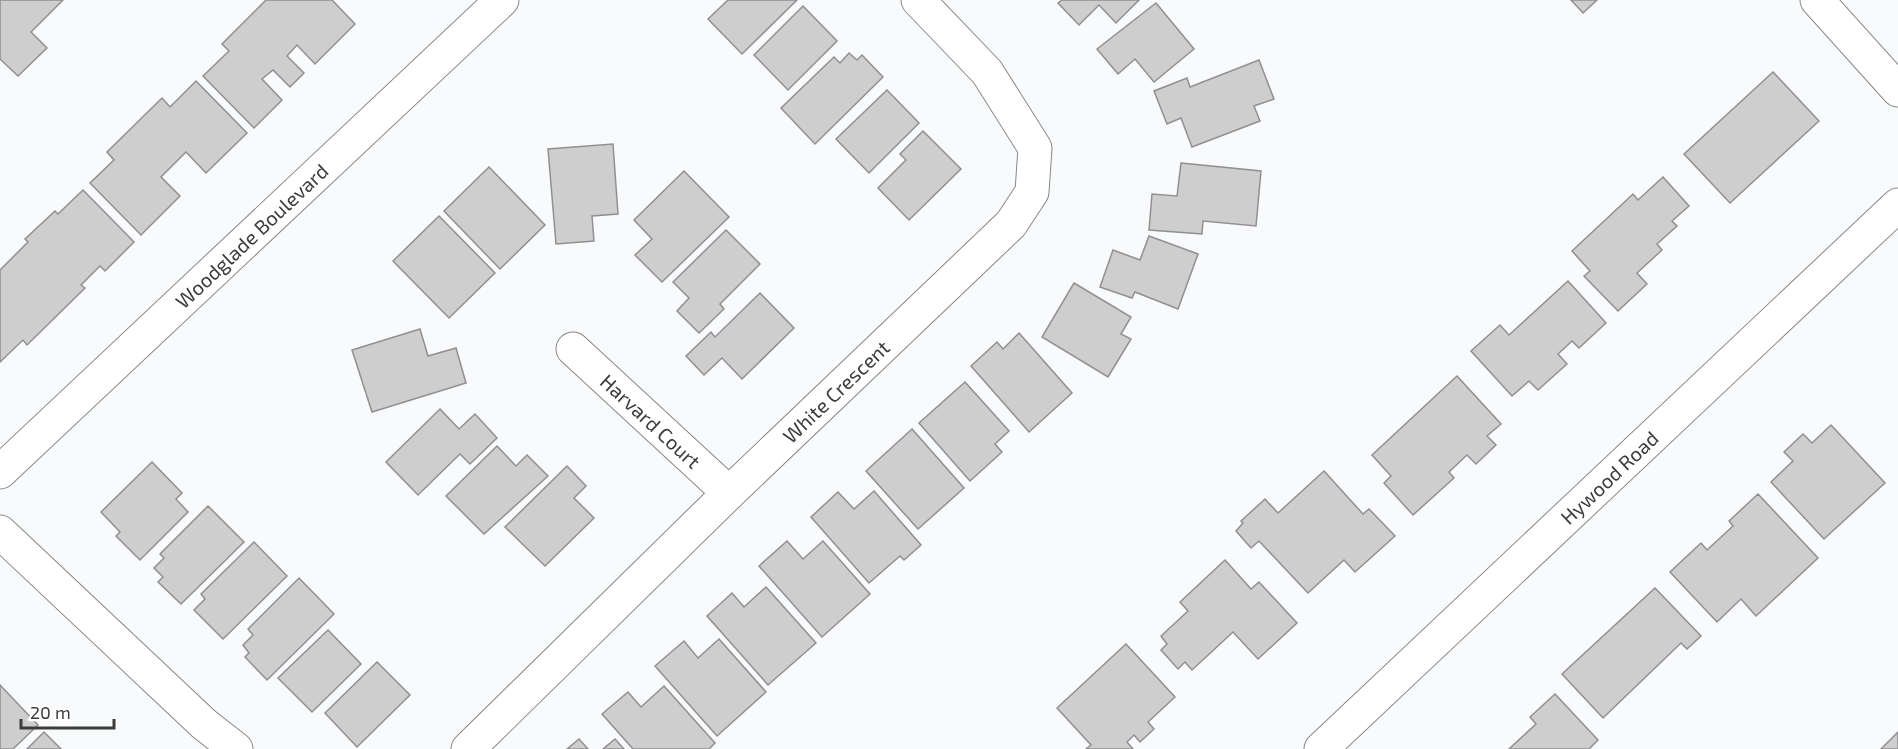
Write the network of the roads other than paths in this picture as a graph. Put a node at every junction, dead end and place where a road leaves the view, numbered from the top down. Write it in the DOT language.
graph roads {
  1 [pos="502,0"];
  2 [pos="918,0"];
  3 [pos="1817,0"];
  4 [pos="1898,90"];
  5 [pos="1898,204"];
  6 [pos="573,349"];
  7 [pos="0,472"];
  8 [pos="729,493"];
  9 [pos="0,532"];
  10 [pos="236,749"];
  11 [pos="468,749"];
  12 [pos="1321,749"];
  1 -- 7 [label="street, Woodglade Boulevard"];
  2 -- 8 [label="street, White Crescent"];
  3 -- 4 [label="street"];
  5 -- 12 [label="street, Hywood Road"];
  6 -- 8 [label="street, Harvard Court"];
  8 -- 11 [label="street, White Crescent"];
  9 -- 10 [label="street"];
}
